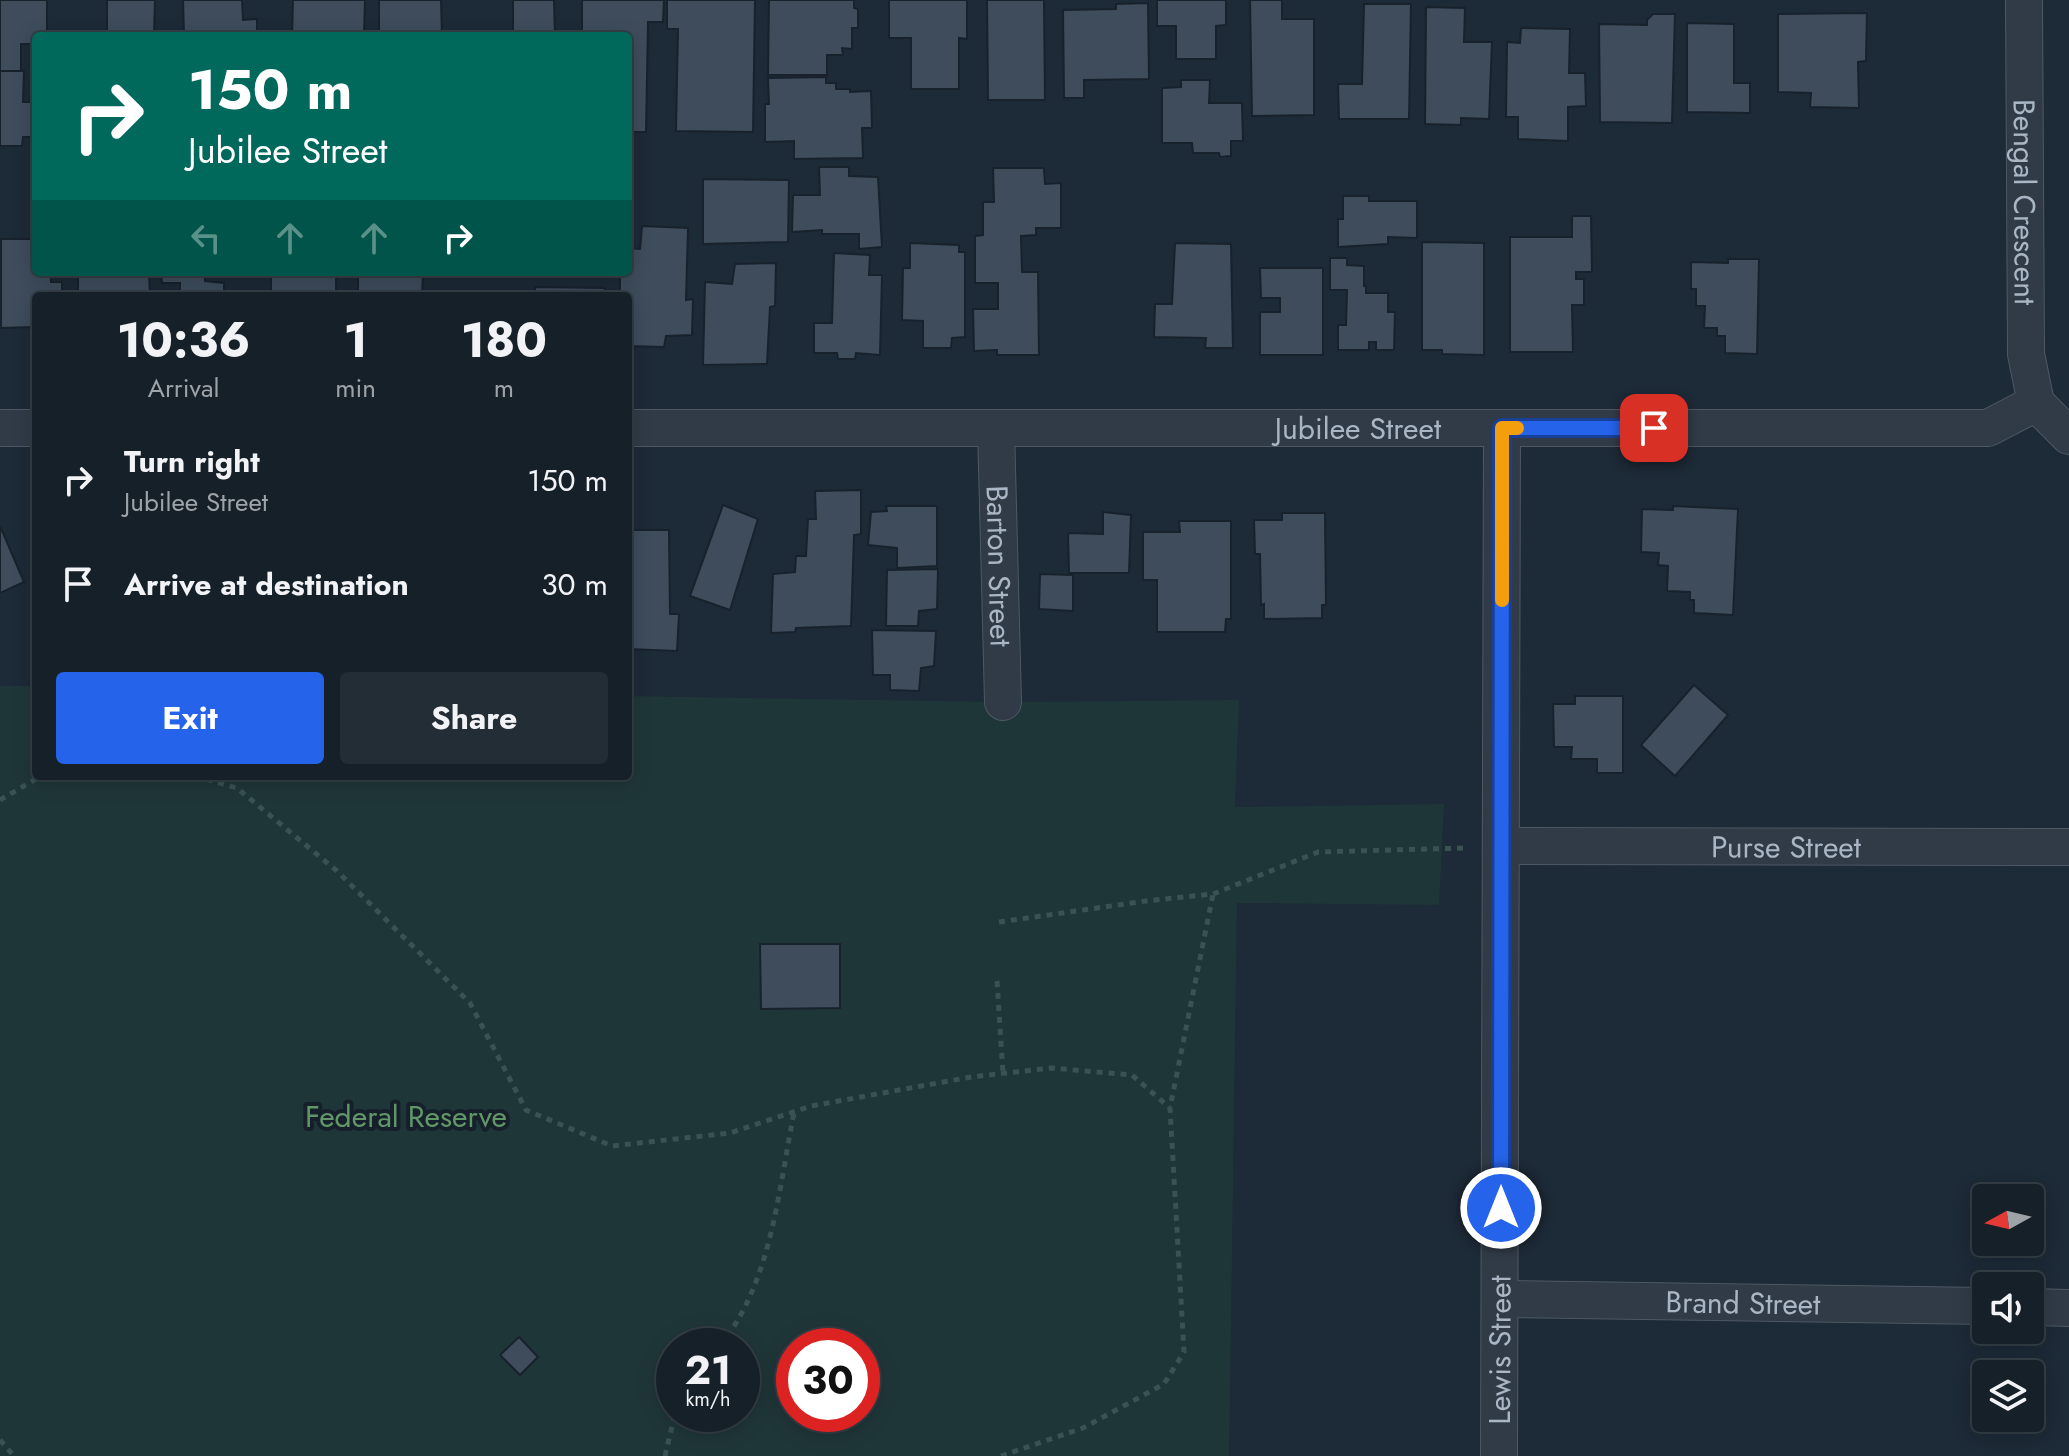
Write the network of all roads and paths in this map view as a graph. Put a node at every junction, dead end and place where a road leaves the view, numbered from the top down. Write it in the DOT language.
graph roads {
  1 [pos="2024,0"];
  2 [pos="2036,403"];
  3 [pos="0,428"];
  4 [pos="32,428"];
  5 [pos="632,428"];
  6 [pos="996,428"];
  7 [pos="1502,428"];
  8 [pos="2069,436"];
  9 [pos="1003,702"];
  10 [pos="34,780"];
  11 [pos="209,780"];
  12 [pos="0,800"];
  13 [pos="1502,846"];
  14 [pos="2069,847"];
  15 [pos="1213,894"];
  16 [pos="999,922"];
  17 [pos="997,981"];
  18 [pos="1003,1073"];
  19 [pos="1170,1108"];
  20 [pos="794,1112"];
  21 [pos="1501,1299"];
  22 [pos="1972,1306"];
  23 [pos="2044,1307"];
  24 [pos="2069,1308"];
  25 [pos="734,1328"];
  26 [pos="671,1432"];
  27 [pos="0,1440"];
  28 [pos="14,1456"];
  29 [pos="665,1456"];
  30 [pos="1001,1456"];
  31 [pos="1499,1456"];
  1 -- 2 [label="street, Bengal Crescent"];
  2 -- 7 [label="street, Jubilee Street"];
  2 -- 8 [label="street"];
  3 -- 4 [label="street"];
  5 -- 6 [label="street, Jubilee Street"];
  6 -- 7 [label="street, Jubilee Street"];
  6 -- 9 [label="street, Barton Street"];
  7 -- 13 [label="street, Lewis Street"];
  10 -- 12 [label="path"];
  11 -- 20 [label="path"];
  13 -- 14 [label="street, Purse Street"];
  13 -- 15 [label="path"];
  13 -- 21 [label="street, Lewis Street"];
  15 -- 16 [label="path"];
  15 -- 19 [label="path"];
  17 -- 18 [label="path"];
  18 -- 19 [label="path"];
  18 -- 20 [label="path"];
  19 -- 30 [label="path"];
  20 -- 25 [label="path"];
  21 -- 22 [label="street, Brand Street"];
  21 -- 31 [label="street, Lewis Street"];
  23 -- 24 [label="street"];
  26 -- 29 [label="path"];
  27 -- 28 [label="path"];
}
